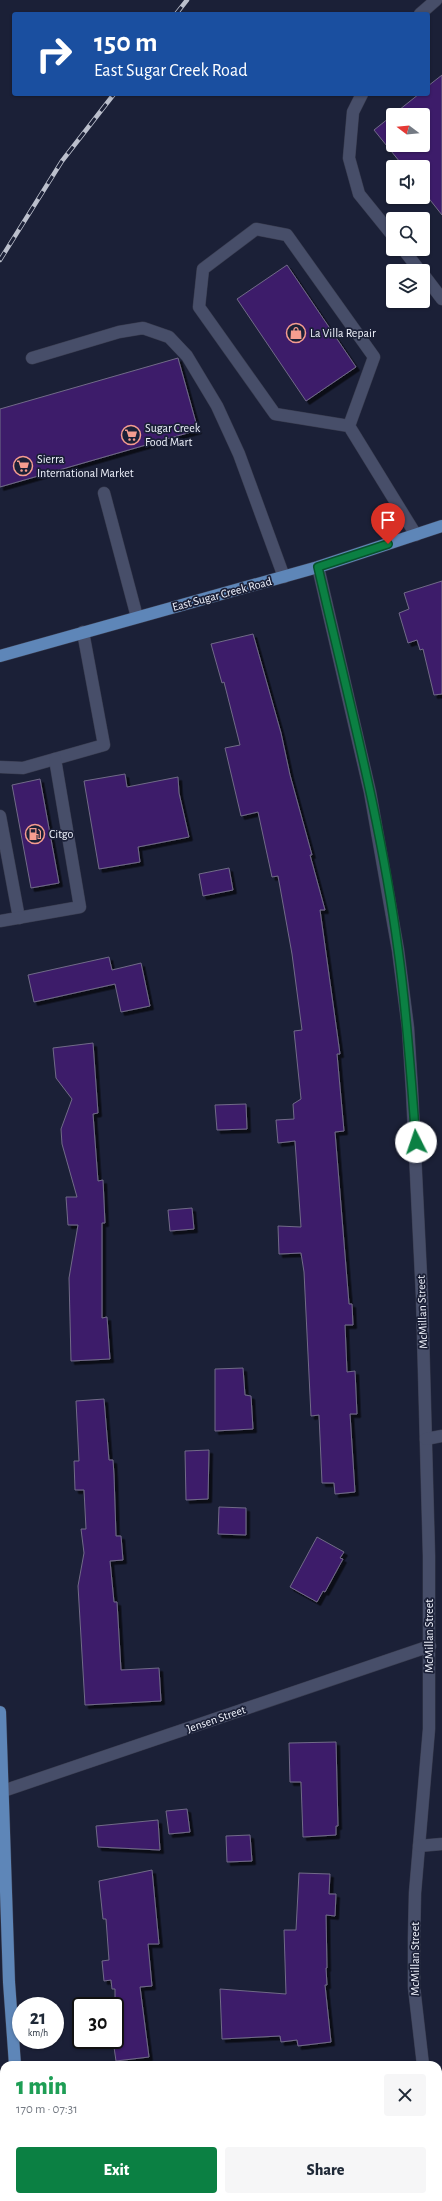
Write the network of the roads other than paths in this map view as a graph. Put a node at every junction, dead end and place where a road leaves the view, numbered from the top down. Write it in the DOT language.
graph roads {
  1 [pos="436,0"];
  2 [pos="422,12"];
  3 [pos="361,96"];
  4 [pos="386,227"];
  5 [pos="408,256"];
  6 [pos="415,264"];
  7 [pos="430,283"];
  8 [pos="442,298"];
  9 [pos="32,358"];
  10 [pos="348,426"];
  11 [pos="104,493"];
  12 [pos="442,526"];
  13 [pos="416,535"];
  14 [pos="318,567"];
  15 [pos="284,577"];
  16 [pos="137,617"];
  17 [pos="83,632"];
  18 [pos="0,656"];
  19 [pos="55,759"];
  20 [pos="0,767"];
  21 [pos="0,816"];
  22 [pos="19,918"];
  23 [pos="0,922"];
  24 [pos="442,1436"];
  25 [pos="426,1439"];
  26 [pos="430,1646"];
  27 [pos="0,1712"];
  28 [pos="3,1791"];
  29 [pos="442,1844"];
  30 [pos="419,1846"];
  31 [pos="16,2061"];
  32 [pos="423,2061"];
  1 -- 2 [label="street"];
  3 -- 4 [label="street"];
  5 -- 6 [label="street"];
  7 -- 8 [label="street"];
  9 -- 15 [label="street"];
  10 -- 10 [label="street"];
  10 -- 13 [label="street"];
  11 -- 16 [label="street"];
  12 -- 13 [label="main road, East Sugar Creek Road"];
  13 -- 14 [label="main road, East Sugar Creek Road"];
  14 -- 15 [label="main road, East Sugar Creek Road"];
  14 -- 25 [label="street, McMillan Street"];
  15 -- 16 [label="main road, East Sugar Creek Road"];
  16 -- 17 [label="main road, East Sugar Creek Road"];
  17 -- 18 [label="main road, East Sugar Creek Road"];
  17 -- 19 [label="street"];
  19 -- 20 [label="street"];
  19 -- 22 [label="street"];
  21 -- 22 [label="street"];
  22 -- 23 [label="street"];
  24 -- 25 [label="street"];
  25 -- 26 [label="street, McMillan Street"];
  26 -- 28 [label="street, Jensen Street"];
  26 -- 30 [label="street, McMillan Street"];
  27 -- 28 [label="main road"];
  28 -- 31 [label="main road"];
  29 -- 30 [label="street"];
  30 -- 32 [label="street, McMillan Street"];
}
